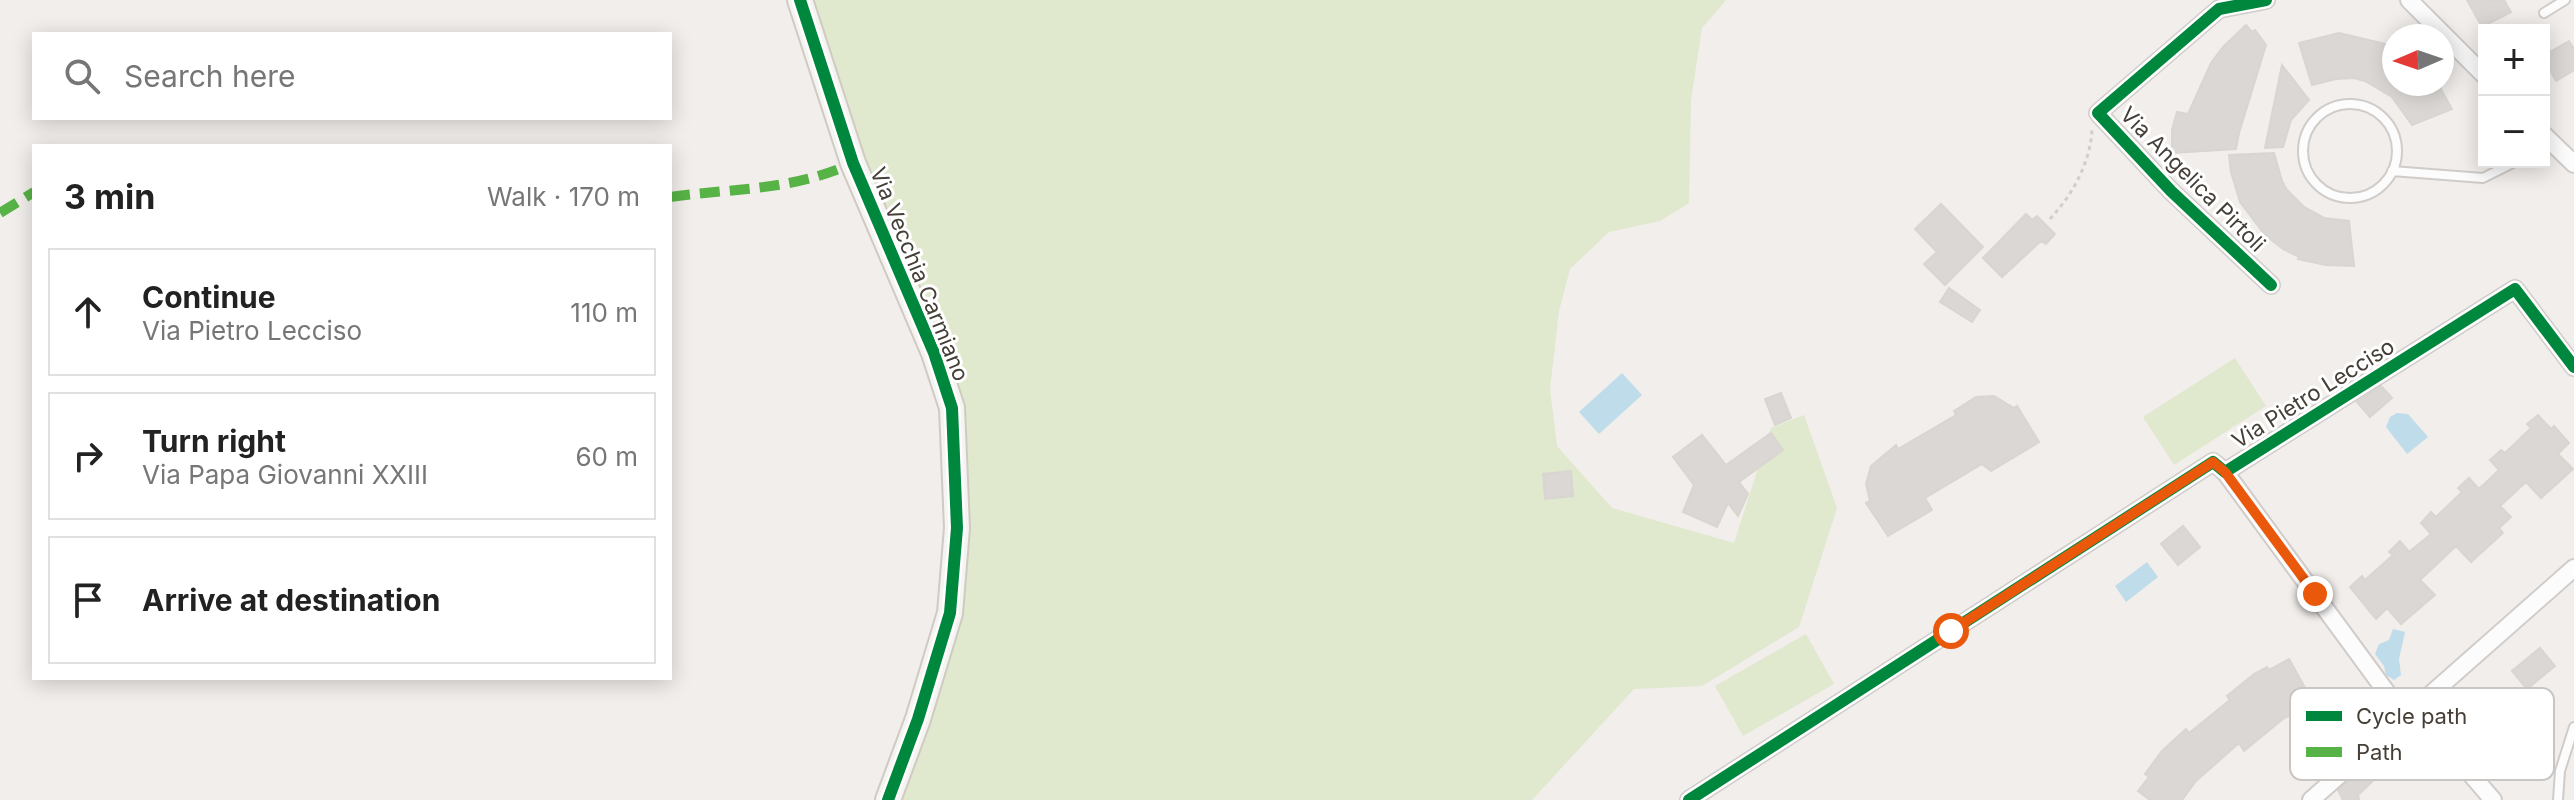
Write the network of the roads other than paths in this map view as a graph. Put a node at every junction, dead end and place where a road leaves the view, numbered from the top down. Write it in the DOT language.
graph roads {
  1 [pos="800,0"];
  2 [pos="2266,0"];
  3 [pos="2409,0"];
  4 [pos="2565,0"];
  5 [pos="2544,13"];
  6 [pos="2478,69"];
  7 [pos="2550,144"];
  8 [pos="2574,164"];
  9 [pos="2503,168"];
  10 [pos="2392,171"];
  11 [pos="2271,285"];
  12 [pos="2574,367"];
  13 [pos="2225,472"];
  14 [pos="2574,568"];
  15 [pos="2391,688"];
  16 [pos="2436,688"];
  17 [pos="2574,727"];
  18 [pos="2333,780"];
  19 [pos="2474,780"];
  20 [pos="888,800"];
  21 [pos="1689,800"];
  22 [pos="2311,800"];
  23 [pos="2493,800"];
  24 [pos="2558,800"];
  1 -- 20 [label="street, Via Vecchia Carmiano"];
  2 -- 11 [label="street, Via Angelica Pirtoli"];
  3 -- 6 [label="street"];
  4 -- 5 [label="lane"];
  7 -- 8 [label="street"];
  9 -- 10 [label="lane"];
  10 -- 10 [label="lane"];
  12 -- 13 [label="street, Via Pietro Lecciso"];
  13 -- 15 [label="street"];
  13 -- 21 [label="street, Via Pietro Lecciso"];
  14 -- 16 [label="street"];
  17 -- 24 [label="lane"];
  18 -- 22 [label="street"];
  19 -- 23 [label="street"];
}
